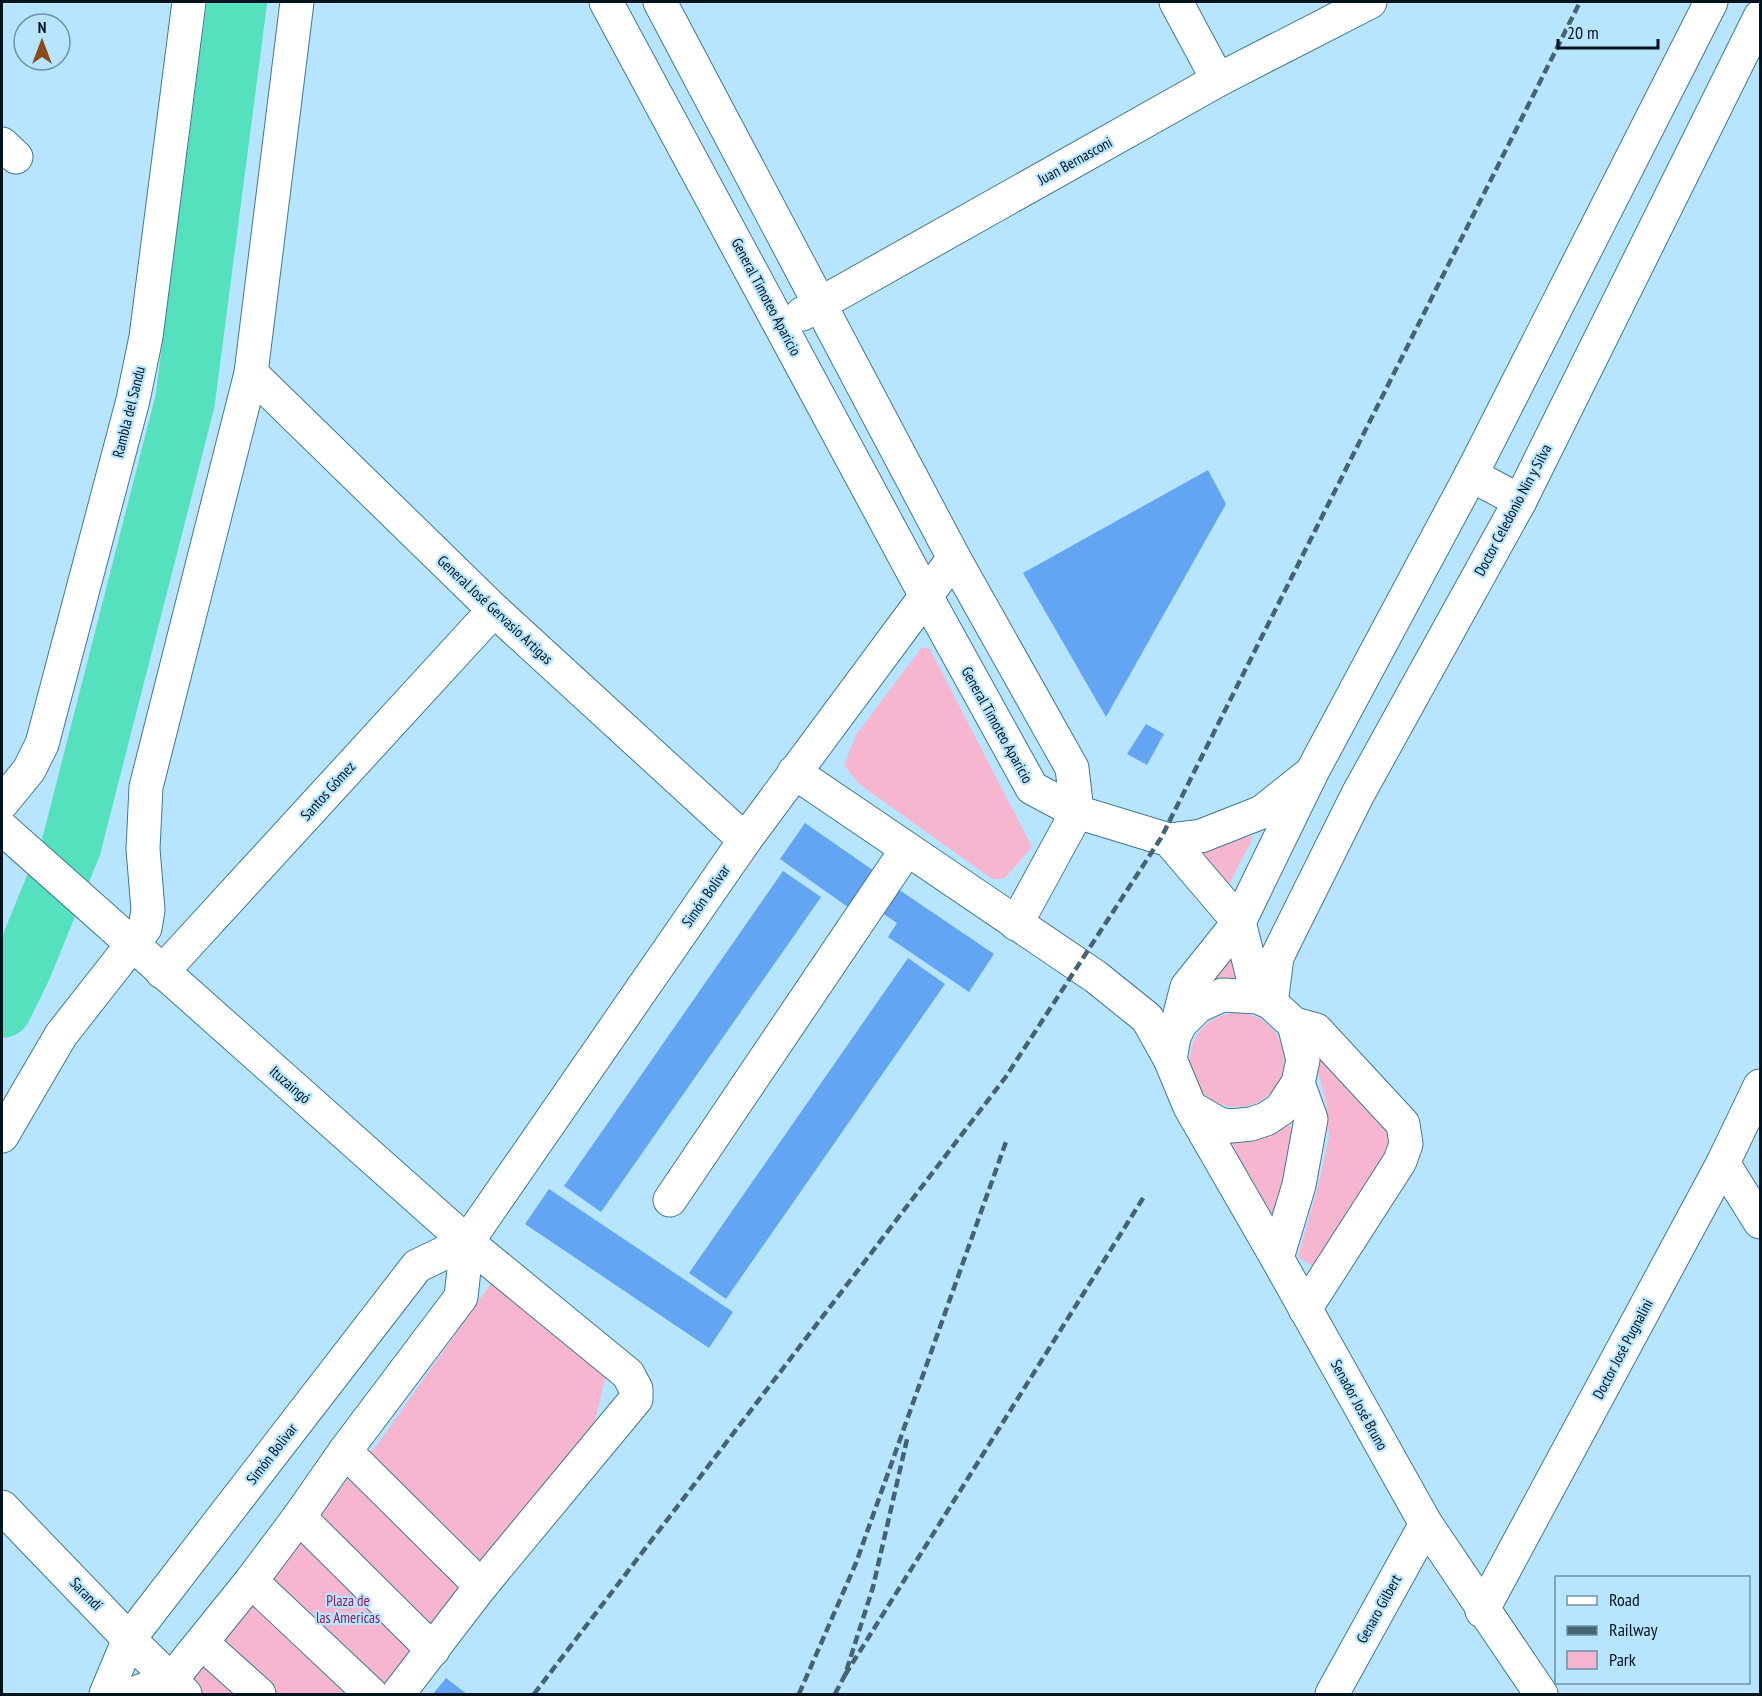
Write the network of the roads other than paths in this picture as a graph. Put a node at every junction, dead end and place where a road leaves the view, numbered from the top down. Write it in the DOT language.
graph roads {
  1 [pos="189,2"];
  2 [pos="297,2"];
  3 [pos="606,2"];
  4 [pos="660,2"];
  5 [pos="1176,2"];
  6 [pos="1370,2"];
  7 [pos="1711,2"];
  8 [pos="1724,2"];
  9 [pos="1760,18"];
  10 [pos="1218,80"];
  11 [pos="821,304"];
  12 [pos="782,325"];
  13 [pos="251,373"];
  14 [pos="1472,475"];
  15 [pos="1520,501"];
  16 [pos="954,558"];
  17 [pos="926,596"];
  18 [pos="494,610"];
  19 [pos="794,772"];
  20 [pos="1312,772"];
  21 [pos="2,803"];
  22 [pos="1077,812"];
  23 [pos="8,834"];
  24 [pos="745,840"];
  25 [pos="1169,840"];
  26 [pos="907,849"];
  27 [pos="1239,922"];
  28 [pos="1016,924"];
  29 [pos="122,936"];
  30 [pos="162,972"];
  31 [pos="1274,1008"];
  32 [pos="1172,1048"];
  33 [pos="1298,1083"];
  34 [pos="1761,1086"];
  35 [pos="1190,1107"];
  36 [pos="2,1137"];
  37 [pos="1723,1163"];
  38 [pos="670,1200"];
  39 [pos="1761,1222"];
  40 [pos="467,1242"];
  41 [pos="1278,1258"];
  42 [pos="1305,1309"];
  43 [pos="345,1451"];
  44 [pos="2,1507"];
  45 [pos="299,1517"];
  46 [pos="1426,1524"];
  47 [pos="251,1581"];
  48 [pos="481,1586"];
  49 [pos="1482,1611"];
  50 [pos="129,1639"];
  51 [pos="202,1643"];
  52 [pos="433,1650"];
  53 [pos="178,1688"];
  54 [pos="128,1694"];
  55 [pos="259,1695"];
  56 [pos="371,1695"];
  57 [pos="398,1695"];
  58 [pos="1332,1695"];
  59 [pos="1541,1695"];
  1 -- 21 [label="street, Rambla del Sandu"];
  2 -- 13 [label="street"];
  3 -- 12 [label="street, General Timoteo Aparicio"];
  4 -- 11 [label="street"];
  5 -- 10 [label="street"];
  6 -- 10 [label="street, Juan Bernasconi"];
  7 -- 14 [label="street"];
  8 -- 9 [label="street"];
  9 -- 15 [label="street, Doctor Celedonio Nin y Silva"];
  10 -- 11 [label="street, Juan Bernasconi"];
  11 -- 12 [label="street, Juan Bernasconi"];
  11 -- 16 [label="street"];
  12 -- 17 [label="street, General Timoteo Aparicio"];
  13 -- 18 [label="street, General José Gervasio Artigas"];
  13 -- 29 [label="street"];
  14 -- 15 [label="street"];
  14 -- 20 [label="street"];
  15 -- 31 [label="street, Doctor Celedonio Nin y Silva"];
  16 -- 17 [label="street, Simón Bolivar"];
  16 -- 22 [label="street"];
  17 -- 19 [label="street, Simón Bolivar"];
  17 -- 22 [label="street, General Timoteo Aparicio"];
  18 -- 24 [label="street, General José Gervasio Artigas"];
  18 -- 30 [label="street, Santos Gómez"];
  19 -- 24 [label="street, Simón Bolivar"];
  19 -- 26 [label="street"];
  20 -- 25 [label="street"];
  20 -- 27 [label="street"];
  22 -- 25 [label="street, General Timoteo Aparicio"];
  22 -- 28 [label="street"];
  23 -- 29 [label="street, Ituzaingó"];
  24 -- 40 [label="street, Simón Bolivar"];
  25 -- 27 [label="street"];
  26 -- 28 [label="street"];
  26 -- 38 [label="street"];
  27 -- 31 [label="street"];
  27 -- 32 [label="street"];
  28 -- 32 [label="street"];
  29 -- 30 [label="street, Ituzaingó"];
  29 -- 36 [label="street"];
  30 -- 40 [label="street, Ituzaingó"];
  31 -- 32 [label="street"];
  31 -- 33 [label="street"];
  31 -- 42 [label="street"];
  32 -- 35 [label="street"];
  33 -- 35 [label="street"];
  33 -- 41 [label="street"];
  34 -- 37 [label="street, Doctor José Pugnalini"];
  35 -- 41 [label="street, Senador José Bruno"];
  37 -- 39 [label="street"];
  37 -- 49 [label="street, Doctor José Pugnalini"];
  40 -- 43 [label="street, Simón Bolivar"];
  40 -- 48 [label="street, Ituzaingó"];
  40 -- 50 [label="street, Simón Bolivar"];
  41 -- 42 [label="street, Senador José Bruno"];
  42 -- 46 [label="street, Senador José Bruno"];
  43 -- 45 [label="street, Simón Bolivar"];
  43 -- 48 [label="street"];
  44 -- 50 [label="street, Sarandí"];
  45 -- 47 [label="street, Simón Bolivar"];
  45 -- 52 [label="street"];
  46 -- 49 [label="street, Senador José Bruno"];
  46 -- 58 [label="street, Genaro Gilbert"];
  47 -- 51 [label="street, Simón Bolivar"];
  47 -- 56 [label="street"];
  48 -- 52 [label="street, Ituzaingó"];
  49 -- 59 [label="street, Senador José Bruno"];
  50 -- 53 [label="street, Sarandí"];
  50 -- 54 [label="street, Simón Bolivar"];
  51 -- 53 [label="street, Simón Bolivar"];
  51 -- 55 [label="street"];
  52 -- 57 [label="street, Ituzaingó"];
  53 -- 54 [label="street, Simón Bolivar"];
}
